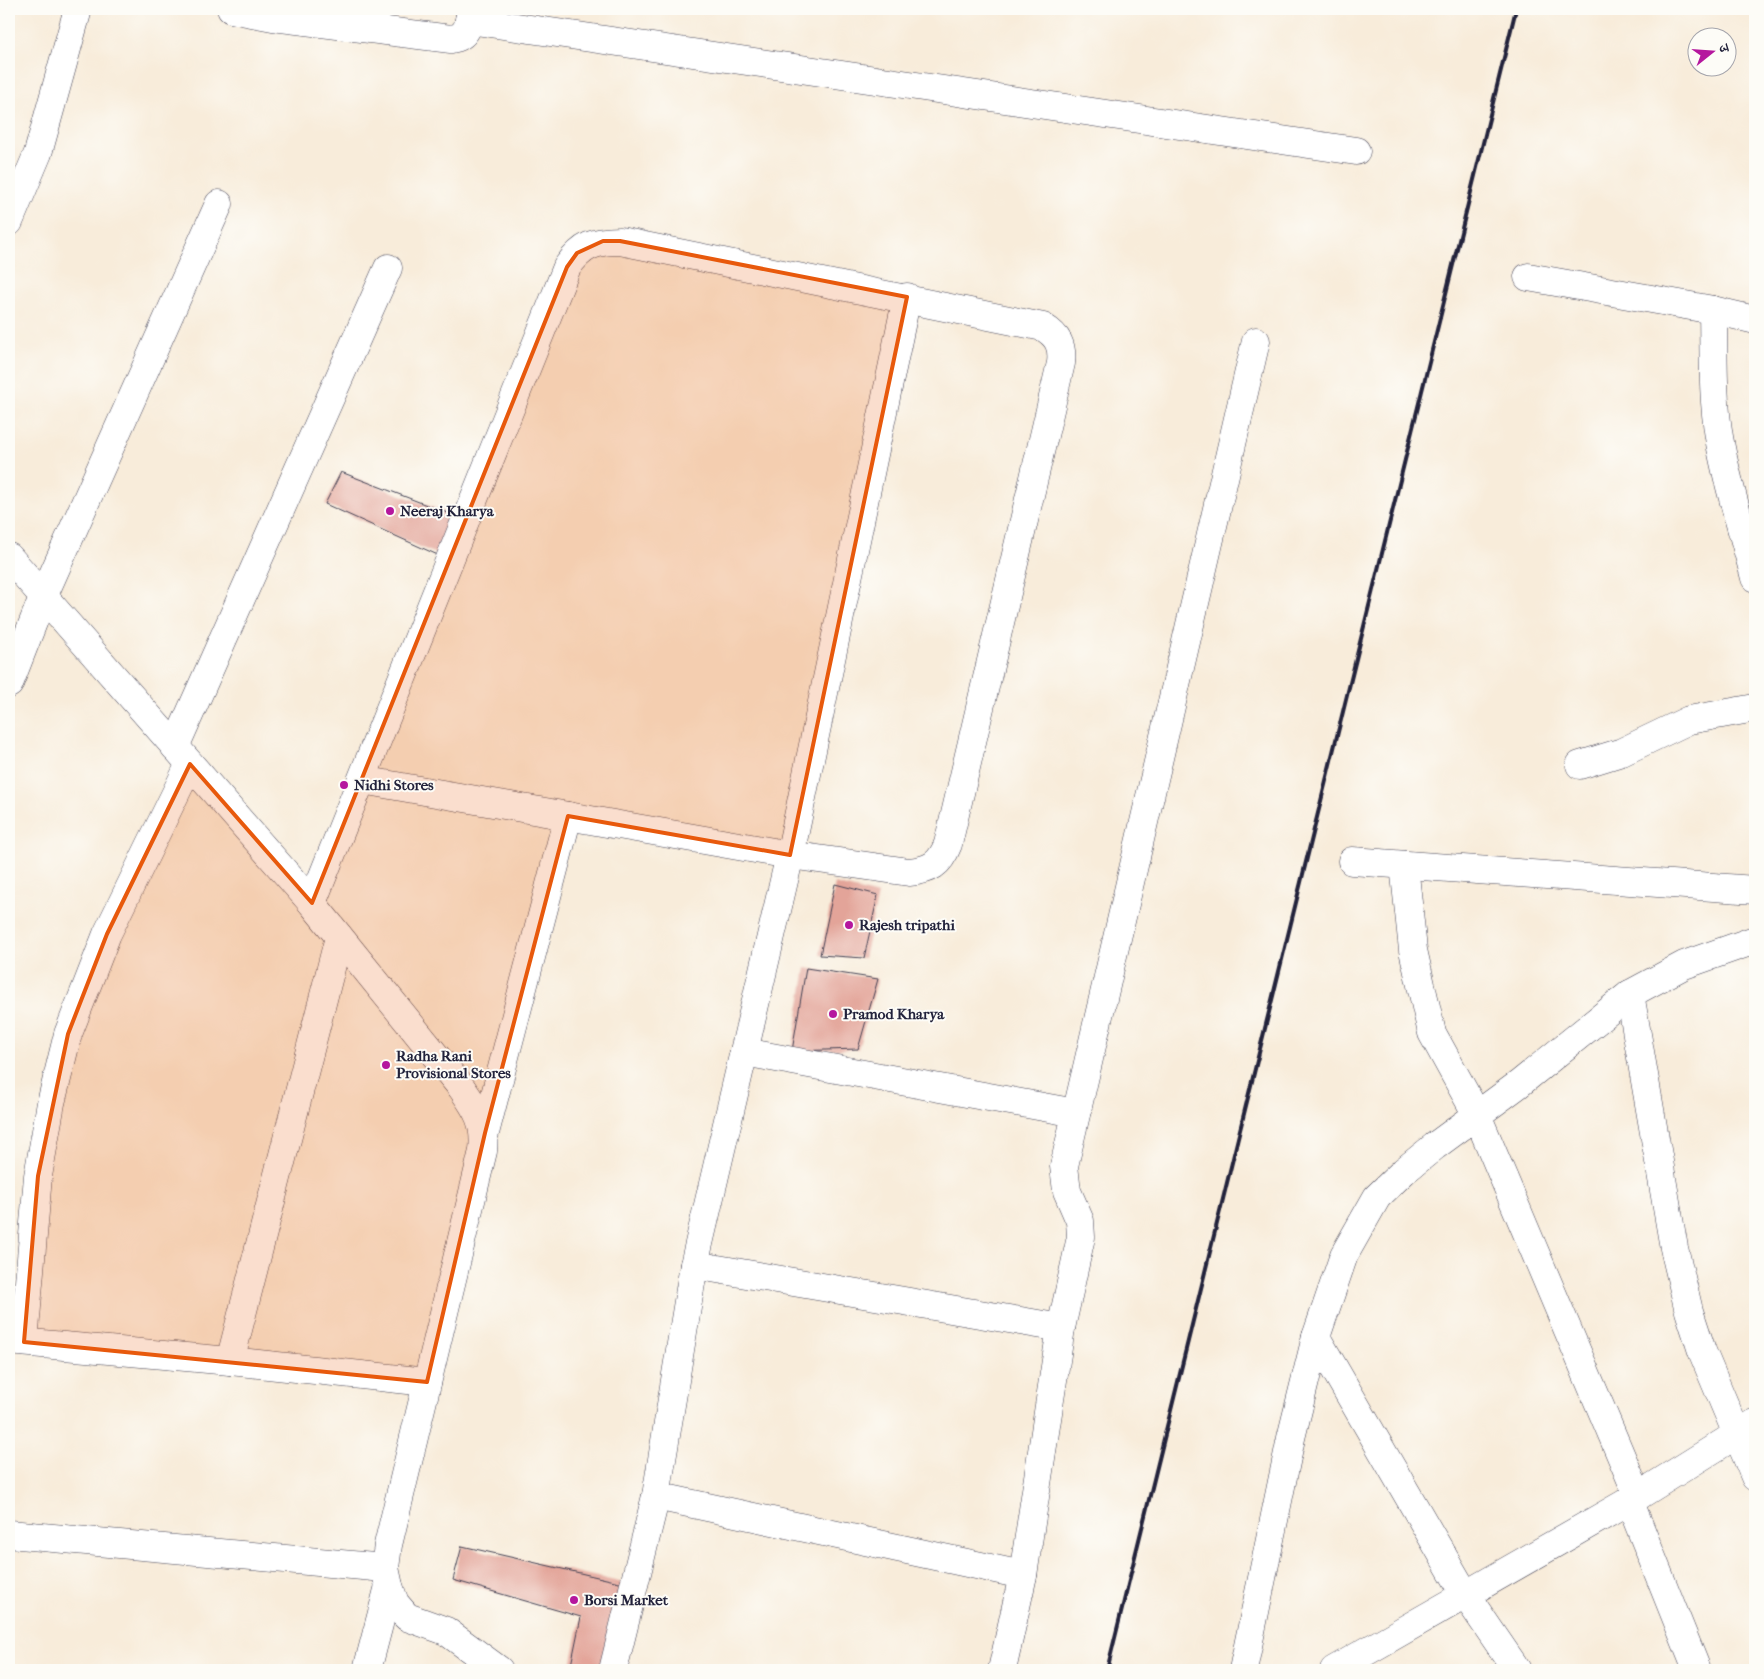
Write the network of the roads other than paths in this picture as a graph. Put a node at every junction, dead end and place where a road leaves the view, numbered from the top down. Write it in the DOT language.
graph roads {
  1 [pos="231,9"];
  2 [pos="273,13"];
  3 [pos="470,14"];
  4 [pos="76,19"];
  5 [pos="1356,151"];
  6 [pos="219,204"];
  7 [pos="9,222"];
  8 [pos="388,268"];
  9 [pos="1528,278"];
  10 [pos="907,298"];
  11 [pos="1713,310"];
  12 [pos="1755,320"];
  13 [pos="1256,341"];
  14 [pos="9,557"];
  15 [pos="1755,578"];
  16 [pos="43,596"];
  17 [pos="9,684"];
  18 [pos="1755,708"];
  19 [pos="182,755"];
  20 [pos="1580,765"];
  21 [pos="362,780"];
  22 [pos="568,816"];
  23 [pos="790,855"];
  24 [pos="1352,862"];
  25 [pos="1404,865"];
  26 [pos="1755,890"];
  27 [pos="312,903"];
  28 [pos="339,937"];
  29 [pos="1755,940"];
  30 [pos="1630,994"];
  31 [pos="744,1052"];
  32 [pos="1076,1112"];
  33 [pos="1477,1115"];
  34 [pos="484,1133"];
  35 [pos="694,1266"];
  36 [pos="1061,1328"];
  37 [pos="1316,1337"];
  38 [pos="16,1341"];
  39 [pos="230,1361"];
  40 [pos="427,1382"];
  41 [pos="1746,1430"];
  42 [pos="1755,1477"];
  43 [pos="656,1496"];
  44 [pos="1634,1498"];
  45 [pos="9,1534"];
  46 [pos="1023,1575"];
  47 [pos="387,1577"];
  48 [pos="1465,1594"];
  49 [pos="367,1670"];
  50 [pos="499,1670"];
  51 [pos="614,1670"];
  52 [pos="1002,1670"];
  53 [pos="1243,1670"];
  54 [pos="1334,1670"];
  55 [pos="1517,1670"];
  56 [pos="1697,1670"];
  1 -- 2 [label="street"];
  2 -- 3 [label="street"];
  3 -- 5 [label="street"];
  4 -- 7 [label="street"];
  6 -- 16 [label="street"];
  8 -- 19 [label="street"];
  9 -- 11 [label="street"];
  10 -- 21 [label="street"];
  10 -- 23 [label="street"];
  10 -- 23 [label="street"];
  11 -- 12 [label="street"];
  11 -- 15 [label="street"];
  13 -- 32 [label="street"];
  14 -- 16 [label="street"];
  16 -- 17 [label="street"];
  16 -- 19 [label="street"];
  18 -- 20 [label="street"];
  19 -- 27 [label="street"];
  19 -- 38 [label="street"];
  21 -- 22 [label="street"];
  21 -- 27 [label="street"];
  22 -- 23 [label="street"];
  22 -- 34 [label="street"];
  23 -- 31 [label="street"];
  24 -- 25 [label="street"];
  25 -- 26 [label="street"];
  25 -- 33 [label="street"];
  27 -- 28 [label="street"];
  28 -- 34 [label="street"];
  28 -- 39 [label="street"];
  29 -- 30 [label="street"];
  30 -- 33 [label="street"];
  30 -- 41 [label="street"];
  31 -- 32 [label="street"];
  31 -- 35 [label="street"];
  32 -- 36 [label="street"];
  33 -- 37 [label="street"];
  33 -- 44 [label="street"];
  34 -- 40 [label="street"];
  35 -- 36 [label="street"];
  35 -- 43 [label="street"];
  36 -- 46 [label="street"];
  37 -- 48 [label="street"];
  37 -- 53 [label="street"];
  38 -- 39 [label="street"];
  39 -- 40 [label="street"];
  40 -- 47 [label="street"];
  41 -- 42 [label="street"];
  41 -- 44 [label="street"];
  43 -- 46 [label="street"];
  43 -- 51 [label="street"];
  44 -- 48 [label="street"];
  44 -- 56 [label="street"];
  45 -- 47 [label="street"];
  46 -- 52 [label="street"];
  47 -- 49 [label="street"];
  47 -- 50 [label="street"];
  48 -- 54 [label="street"];
  48 -- 55 [label="street"];
}
